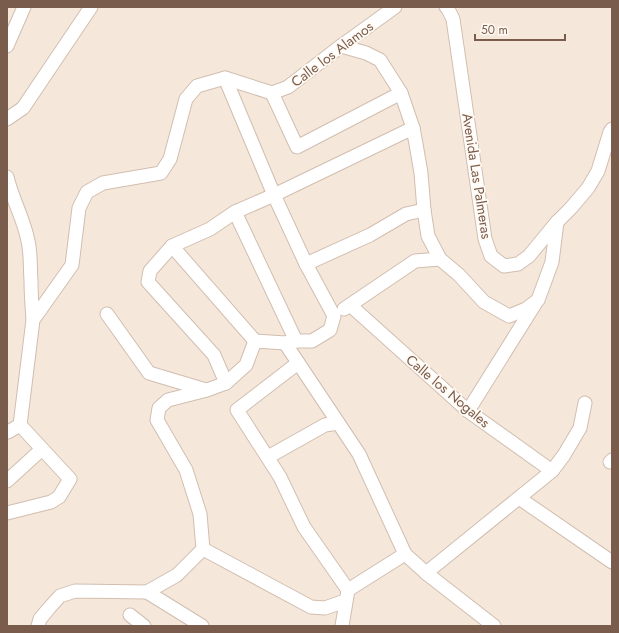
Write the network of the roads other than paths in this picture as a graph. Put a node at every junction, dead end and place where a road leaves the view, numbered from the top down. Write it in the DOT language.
graph roads {
  1 [pos="24,7"];
  2 [pos="91,7"];
  3 [pos="395,7"];
  4 [pos="447,8"];
  5 [pos="7,46"];
  6 [pos="341,46"];
  7 [pos="226,78"];
  8 [pos="272,93"];
  9 [pos="401,93"];
  10 [pos="7,119"];
  11 [pos="413,128"];
  12 [pos="612,129"];
  13 [pos="7,177"];
  14 [pos="274,195"];
  15 [pos="424,210"];
  16 [pos="235,212"];
  17 [pos="557,222"];
  18 [pos="172,246"];
  19 [pos="440,259"];
  20 [pos="306,264"];
  21 [pos="538,300"];
  22 [pos="350,305"];
  23 [pos="107,314"];
  24 [pos="334,316"];
  25 [pos="33,320"];
  26 [pos="255,341"];
  27 [pos="290,342"];
  28 [pos="298,363"];
  29 [pos="226,383"];
  30 [pos="207,390"];
  31 [pos="585,403"];
  32 [pos="468,411"];
  33 [pos="338,423"];
  34 [pos="20,425"];
  35 [pos="7,436"];
  36 [pos="42,449"];
  37 [pos="268,457"];
  38 [pos="552,471"];
  39 [pos="7,481"];
  40 [pos="519,498"];
  41 [pos="7,513"];
  42 [pos="203,549"];
  43 [pos="405,554"];
  44 [pos="612,562"];
  45 [pos="426,573"];
  46 [pos="147,592"];
  47 [pos="347,596"];
  48 [pos="130,615"];
  49 [pos="38,626"];
  50 [pos="144,626"];
  51 [pos="202,626"];
  52 [pos="342,626"];
  53 [pos="494,626"];
  1 -- 5 [label="street"];
  2 -- 10 [label="street"];
  3 -- 6 [label="street, Calle los Alamos"];
  4 -- 17 [label="street, Avenida Las Palmeras"];
  6 -- 8 [label="street, Calle los Alamos"];
  6 -- 9 [label="street"];
  7 -- 8 [label="street"];
  7 -- 14 [label="street"];
  7 -- 25 [label="street"];
  8 -- 9 [label="street"];
  9 -- 11 [label="street"];
  11 -- 14 [label="street"];
  11 -- 15 [label="street"];
  12 -- 17 [label="street, Avenida Las Palmeras"];
  13 -- 25 [label="street"];
  14 -- 16 [label="street"];
  14 -- 20 [label="street"];
  15 -- 19 [label="street"];
  15 -- 20 [label="street"];
  16 -- 18 [label="street"];
  16 -- 27 [label="street"];
  17 -- 21 [label="street"];
  18 -- 26 [label="street"];
  18 -- 29 [label="street"];
  19 -- 21 [label="street"];
  19 -- 22 [label="street"];
  20 -- 24 [label="street"];
  21 -- 32 [label="street"];
  22 -- 24 [label="street"];
  22 -- 32 [label="street, Calle los Nogales"];
  23 -- 30 [label="street"];
  24 -- 27 [label="street"];
  25 -- 34 [label="street"];
  26 -- 27 [label="street"];
  26 -- 29 [label="street"];
  27 -- 28 [label="street"];
  28 -- 33 [label="street"];
  28 -- 37 [label="street"];
  29 -- 30 [label="street"];
  30 -- 42 [label="street"];
  31 -- 38 [label="street"];
  32 -- 38 [label="street, Calle los Nogales"];
  33 -- 37 [label="street"];
  33 -- 43 [label="street"];
  34 -- 35 [label="street"];
  34 -- 36 [label="street"];
  36 -- 39 [label="street"];
  36 -- 41 [label="street"];
  37 -- 47 [label="street"];
  38 -- 40 [label="street"];
  40 -- 44 [label="street"];
  40 -- 45 [label="street"];
  42 -- 46 [label="street"];
  42 -- 47 [label="street"];
  43 -- 45 [label="street"];
  43 -- 47 [label="street"];
  45 -- 53 [label="street"];
  46 -- 49 [label="street"];
  46 -- 51 [label="street"];
  47 -- 52 [label="street"];
  48 -- 50 [label="street"];
}
